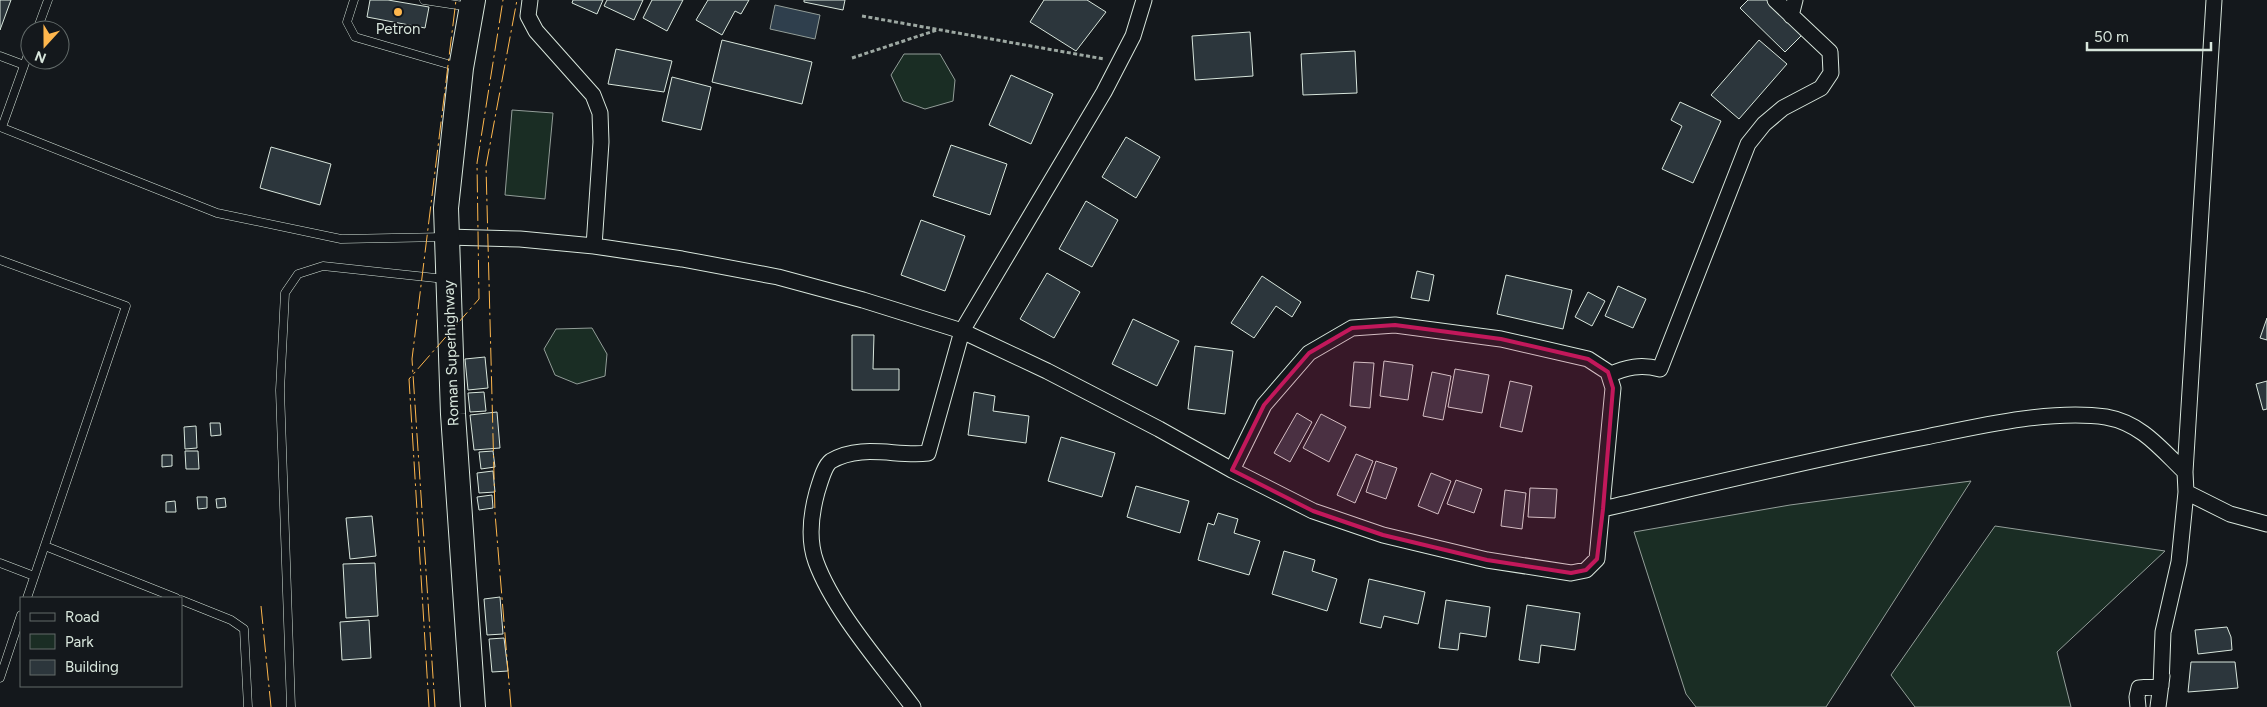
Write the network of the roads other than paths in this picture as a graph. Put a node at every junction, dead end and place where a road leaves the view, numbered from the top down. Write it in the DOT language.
graph roads {
  1 [pos="48,0"];
  2 [pos="354,0"];
  3 [pos="424,0"];
  4 [pos="530,0"];
  5 [pos="1144,0"];
  6 [pos="1775,0"];
  7 [pos="1795,0"];
  8 [pos="2214,0"];
  9 [pos="472,4"];
  10 [pos="1791,16"];
  11 [pos="41,20"];
  12 [pos="0,56"];
  13 [pos="20,64"];
  14 [pos="461,68"];
  15 [pos="22,70"];
  16 [pos="1,127"];
  17 [pos="447,237"];
  18 [pos="594,246"];
  19 [pos="0,260"];
  20 [pos="449,279"];
  21 [pos="962,331"];
  22 [pos="1609,376"];
  23 [pos="1232,470"];
  24 [pos="2185,472"];
  25 [pos="2186,492"];
  26 [pos="1603,509"];
  27 [pos="2267,524"];
  28 [pos="45,546"];
  29 [pos="0,563"];
  30 [pos="34,576"];
  31 [pos="27,597"];
  32 [pos="173,597"];
  33 [pos="182,600"];
  34 [pos="20,618"];
  35 [pos="0,678"];
  36 [pos="2161,686"];
  37 [pos="248,707"];
  38 [pos="291,707"];
  39 [pos="473,707"];
  40 [pos="913,707"];
  41 [pos="2138,707"];
  42 [pos="2158,707"];
  1 -- 11 [label="lane"];
  2 -- 14 [label="lane"];
  3 -- 9 [label="lane"];
  4 -- 18 [label="street"];
  5 -- 21 [label="street"];
  6 -- 10 [label="street"];
  7 -- 10 [label="street"];
  8 -- 24 [label="street"];
  9 -- 14 [label="main road, Roman Superhighway"];
  10 -- 22 [label="street"];
  12 -- 13 [label="lane"];
  14 -- 17 [label="main road, Roman Superhighway"];
  15 -- 16 [label="lane"];
  16 -- 17 [label="lane"];
  17 -- 18 [label="street"];
  17 -- 20 [label="main road, Roman Superhighway"];
  18 -- 21 [label="street"];
  19 -- 28 [label="lane"];
  20 -- 38 [label="lane"];
  20 -- 39 [label="main road, Roman Superhighway"];
  21 -- 23 [label="street"];
  21 -- 40 [label="street"];
  22 -- 23 [label="street"];
  22 -- 26 [label="street"];
  23 -- 26 [label="street"];
  24 -- 25 [label="street"];
  24 -- 26 [label="street"];
  25 -- 27 [label="street"];
  25 -- 36 [label="street"];
  28 -- 30 [label="lane"];
  28 -- 32 [label="lane"];
  29 -- 30 [label="lane"];
  30 -- 31 [label="lane"];
  33 -- 37 [label="lane"];
  34 -- 35 [label="lane"];
  36 -- 41 [label="street"];
  36 -- 42 [label="street"];
}
